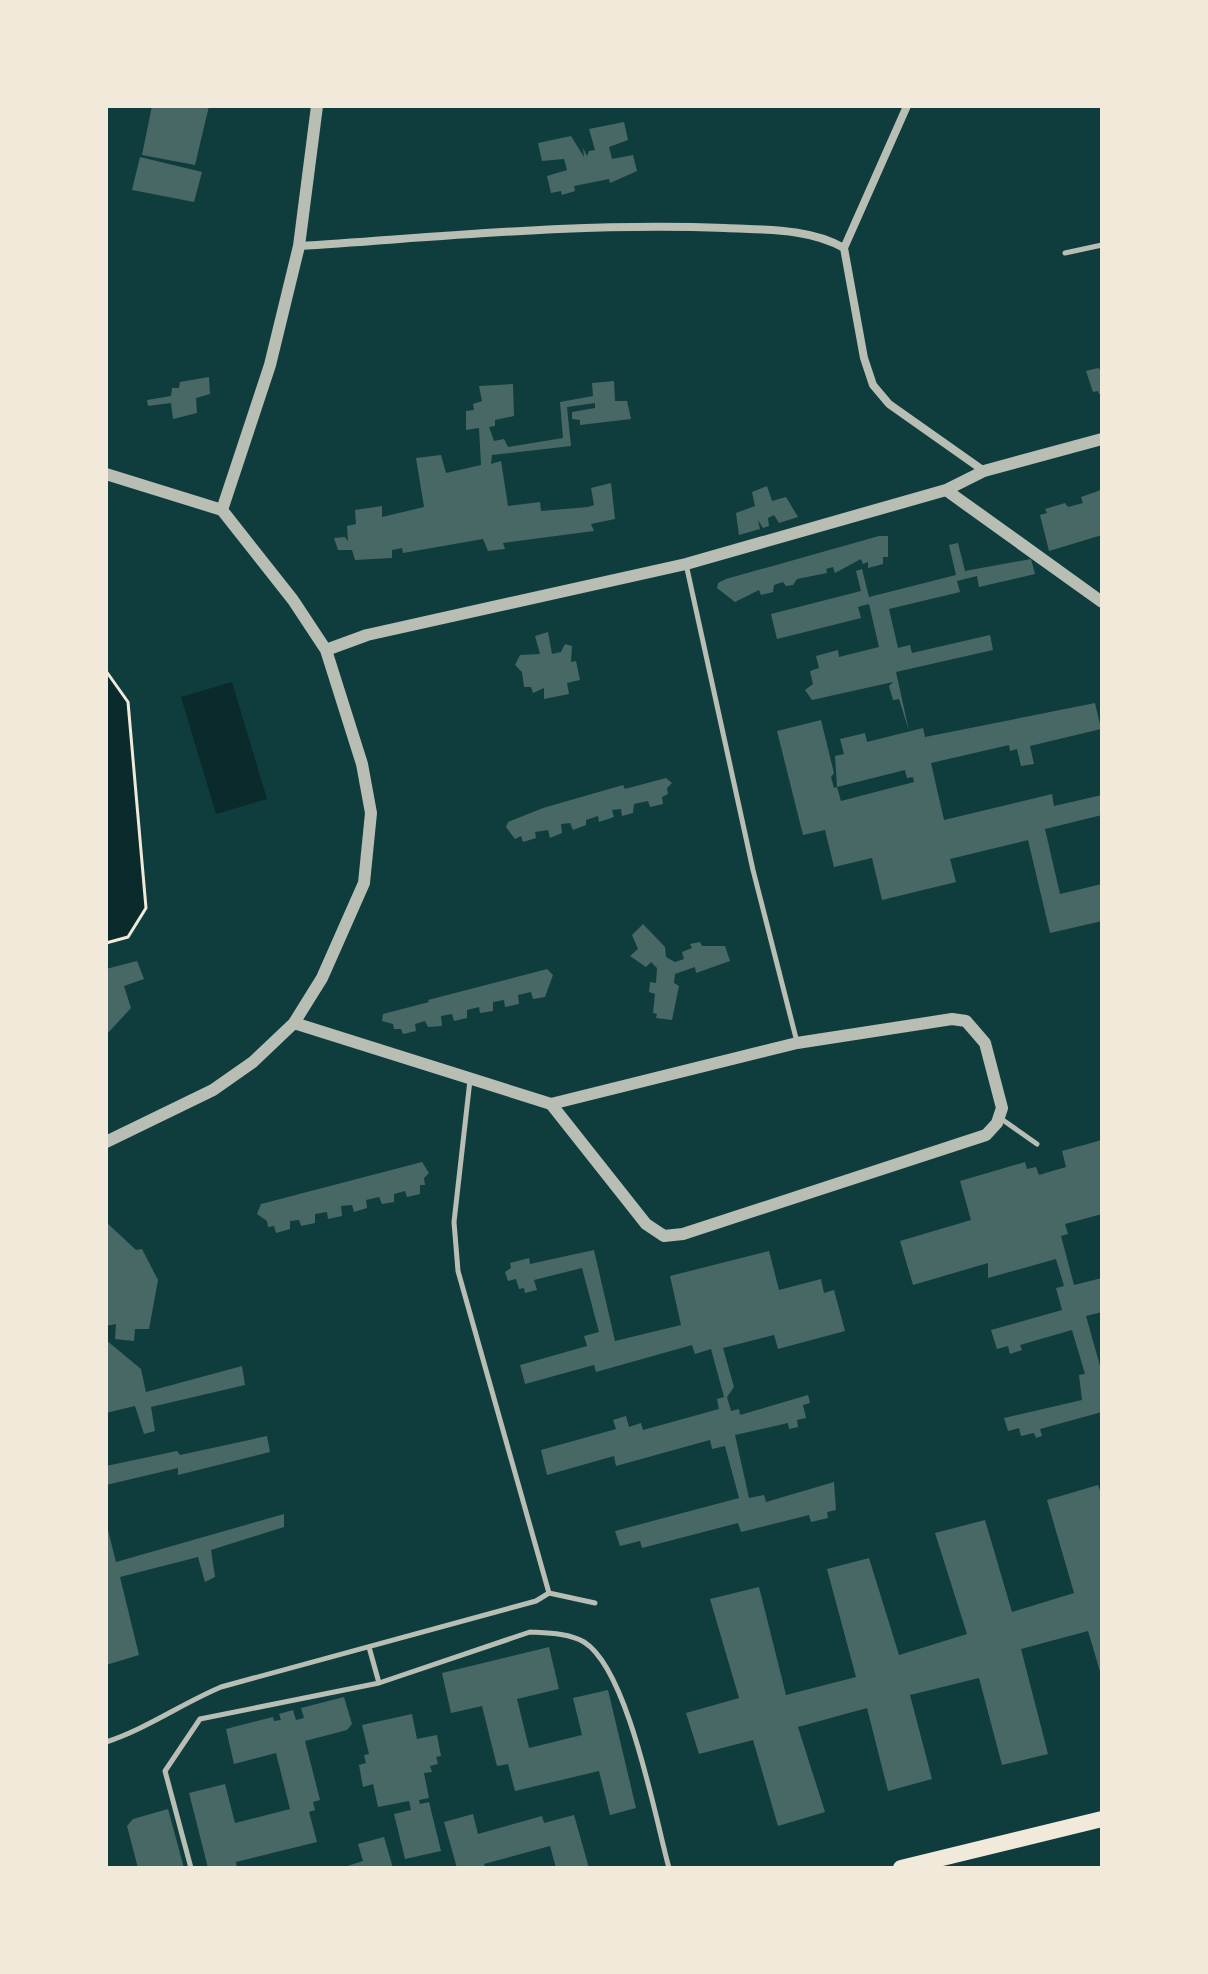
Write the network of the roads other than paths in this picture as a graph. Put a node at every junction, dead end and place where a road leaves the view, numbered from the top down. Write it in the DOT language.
graph roads {
  1 [pos="317,106"];
  2 [pos="907,106"];
  3 [pos="1102,245"];
  4 [pos="299,246"];
  5 [pos="844,248"];
  6 [pos="1065,253"];
  7 [pos="1102,439"];
  8 [pos="984,471"];
  9 [pos="106,474"];
  10 [pos="946,490"];
  11 [pos="222,510"];
  12 [pos="686,564"];
  13 [pos="1102,602"];
  14 [pos="326,650"];
  15 [pos="294,1023"];
  16 [pos="797,1043"];
  17 [pos="470,1079"];
  18 [pos="551,1104"];
  19 [pos="999,1117"];
  20 [pos="106,1142"];
  21 [pos="1037,1144"];
  22 [pos="549,1593"];
  23 [pos="595,1603"];
  24 [pos="369,1647"];
  25 [pos="379,1683"];
  26 [pos="106,1742"];
  27 [pos="1102,1819"];
  28 [pos="191,1868"];
  29 [pos="669,1868"];
  30 [pos="901,1868"];
  1 -- 4 [label="street"];
  2 -- 5 [label="street"];
  3 -- 6 [label="lane"];
  4 -- 5 [label="street"];
  4 -- 11 [label="street"];
  5 -- 8 [label="street"];
  7 -- 8 [label="street"];
  8 -- 10 [label="street"];
  9 -- 11 [label="street"];
  10 -- 12 [label="street"];
  10 -- 13 [label="street"];
  11 -- 14 [label="street"];
  12 -- 14 [label="street"];
  12 -- 16 [label="lane"];
  14 -- 15 [label="street"];
  15 -- 17 [label="street"];
  15 -- 20 [label="street"];
  16 -- 18 [label="street"];
  16 -- 19 [label="street"];
  17 -- 18 [label="street"];
  17 -- 22 [label="lane"];
  18 -- 19 [label="street"];
  19 -- 21 [label="lane"];
  22 -- 23 [label="lane"];
  22 -- 24 [label="lane"];
  24 -- 25 [label="lane"];
  24 -- 26 [label="lane"];
  25 -- 28 [label="lane"];
  25 -- 29 [label="lane"];
  27 -- 30 [label="main road"];
}
